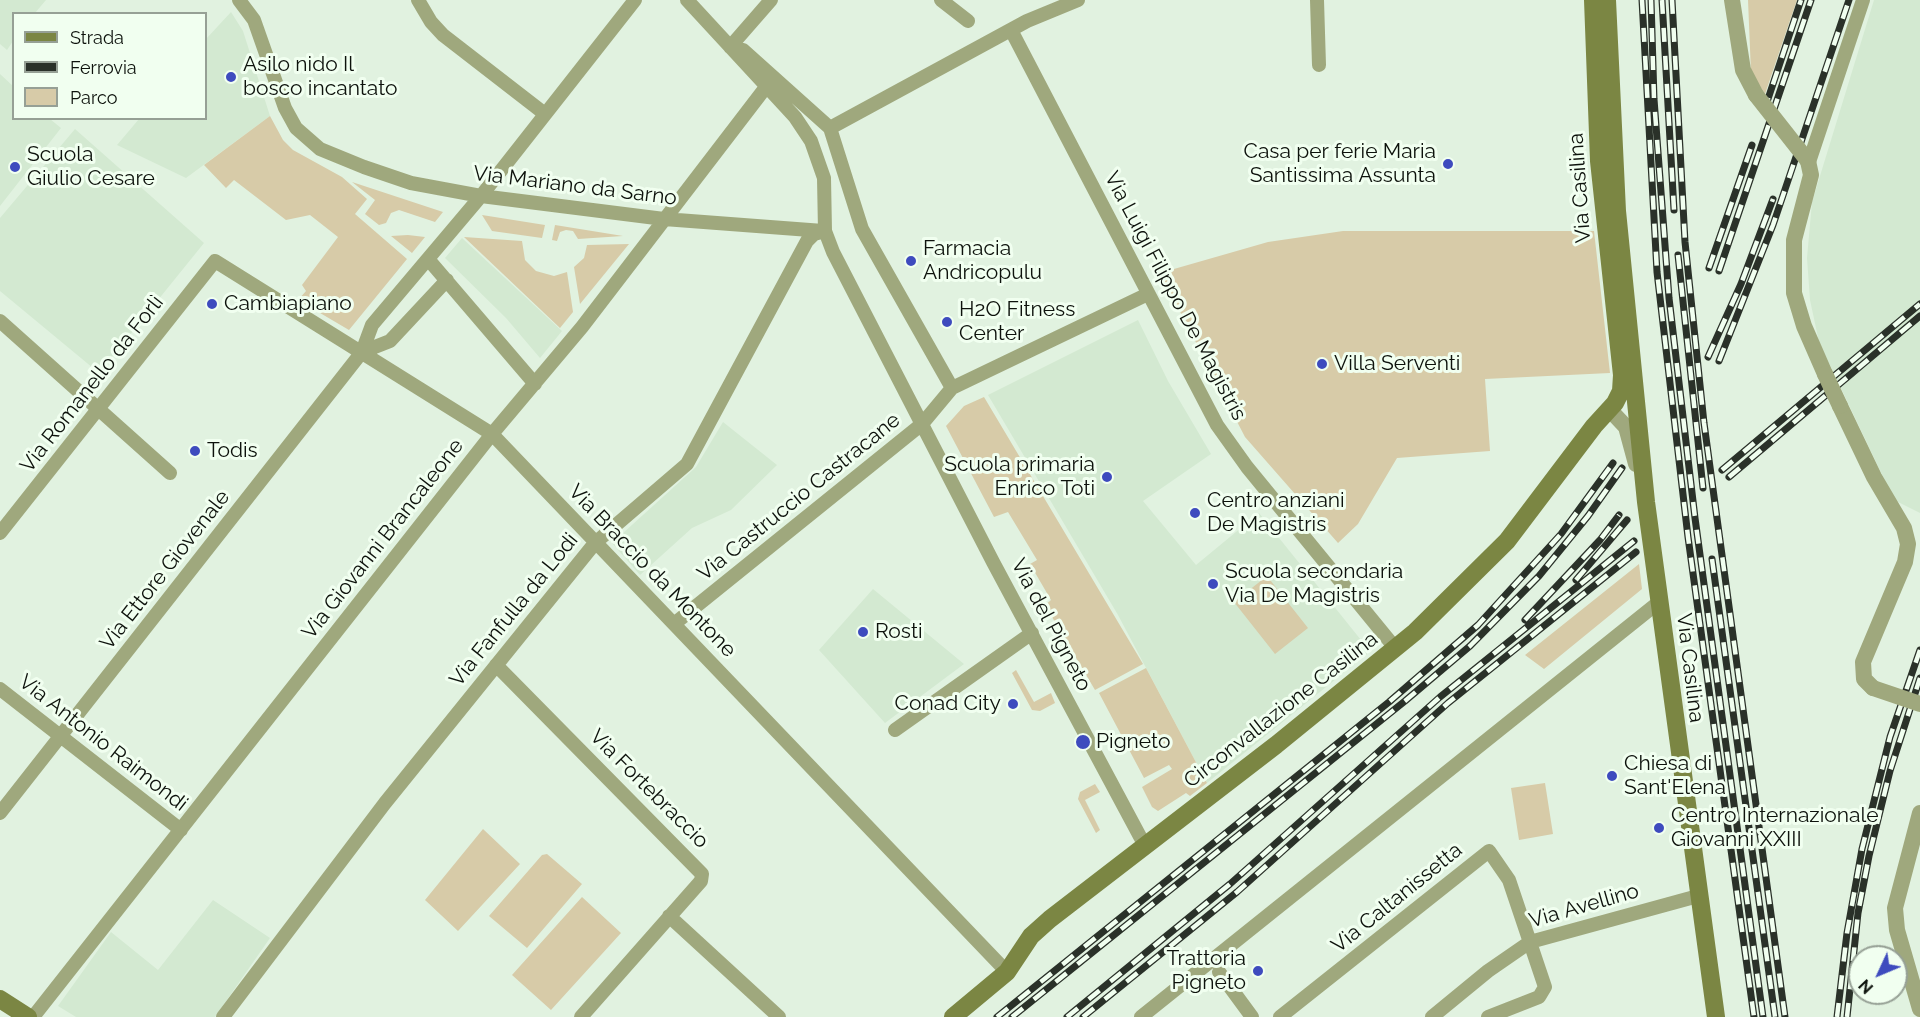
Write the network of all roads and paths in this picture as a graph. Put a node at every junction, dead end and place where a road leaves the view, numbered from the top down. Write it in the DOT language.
graph roads {
  1 [pos="239,0"];
  2 [pos="418,0"];
  3 [pos="635,0"];
  4 [pos="687,0"];
  5 [pos="771,0"];
  6 [pos="940,0"];
  7 [pos="1078,0"];
  8 [pos="1317,0"];
  9 [pos="1593,0"];
  10 [pos="1607,0"];
  11 [pos="1732,0"];
  12 [pos="1863,0"];
  13 [pos="968,21"];
  14 [pos="1011,30"];
  15 [pos="730,47"];
  16 [pos="1319,65"];
  17 [pos="766,87"];
  18 [pos="545,114"];
  19 [pos="830,128"];
  20 [pos="1808,162"];
  21 [pos="481,196"];
  22 [pos="664,219"];
  23 [pos="825,231"];
  24 [pos="428,259"];
  25 [pos="215,261"];
  26 [pos="447,280"];
  27 [pos="1148,294"];
  28 [pos="0,321"];
  29 [pos="362,352"];
  30 [pos="535,384"];
  31 [pos="952,388"];
  32 [pos="100,409"];
  33 [pos="1610,410"];
  34 [pos="922,424"];
  35 [pos="492,434"];
  36 [pos="170,474"];
  37 [pos="1646,502"];
  38 [pos="0,533"];
  39 [pos="595,543"];
  40 [pos="1659,602"];
  41 [pos="674,624"];
  42 [pos="1032,633"];
  43 [pos="1396,649"];
  44 [pos="496,665"];
  45 [pos="0,688"];
  46 [pos="1920,704"];
  47 [pos="896,730"];
  48 [pos="61,736"];
  49 [pos="0,813"];
  50 [pos="1920,813"];
  51 [pos="181,830"];
  52 [pos="1918,834"];
  53 [pos="1144,844"];
  54 [pos="1698,896"];
  55 [pos="669,916"];
  56 [pos="1530,942"];
  57 [pos="1007,972"];
  58 [pos="1219,972"];
  59 [pos="0,999"];
  60 [pos="1920,1009"];
  61 [pos="28,1017"];
  62 [pos="33,1017"];
  63 [pos="223,1017"];
  64 [pos="581,1017"];
  65 [pos="779,1017"];
  66 [pos="953,1017"];
  67 [pos="1142,1017"];
  68 [pos="1252,1017"];
  69 [pos="1280,1017"];
  70 [pos="1432,1017"];
  71 [pos="1488,1017"];
  72 [pos="1716,1017"];
  1 -- 21 [label="street, Via Mariano da Sarno"];
  2 -- 18 [label="street"];
  3 -- 18 [label="street, Via Ettore Giovenale"];
  4 -- 15 [label="street, Via del Pigneto"];
  5 -- 15 [label="street"];
  6 -- 13 [label="street"];
  7 -- 14 [label="street"];
  8 -- 16 [label="street"];
  9 -- 33 [label="main road, Via Casilina"];
  10 -- 37 [label="main road, Via Casilina"];
  11 -- 20 [label="street, bridge"];
  12 -- 20 [label="street"];
  14 -- 19 [label="street"];
  14 -- 27 [label="street, Via Luigi Filippo De Magistris"];
  15 -- 17 [label="street, Via del Pigneto"];
  15 -- 19 [label="street, Via del Pigneto"];
  17 -- 22 [label="street, Via Giovanni Brancaleone"];
  17 -- 23 [label="street, Via del Pigneto"];
  18 -- 21 [label="street, Via Ettore Giovenale"];
  19 -- 31 [label="street"];
  20 -- 46 [label="street, bridge"];
  21 -- 22 [label="street, Via Mariano da Sarno"];
  21 -- 24 [label="street, Via Ettore Giovenale"];
  22 -- 23 [label="street, Via Mariano da Sarno"];
  22 -- 30 [label="street, Via Giovanni Brancaleone"];
  23 -- 34 [label="street, Via del Pigneto"];
  23 -- 39 [label="street, Via Fanfulla da Lodi"];
  24 -- 26 [label="street"];
  24 -- 29 [label="street, Via Ettore Giovenale"];
  25 -- 29 [label="street, Via Braccio da Montone"];
  25 -- 32 [label="street, Via Romanello da Forlì"];
  26 -- 29 [label="street"];
  26 -- 30 [label="street"];
  27 -- 31 [label="street"];
  27 -- 43 [label="street, Via Luigi Filippo De Magistris"];
  28 -- 32 [label="street"];
  29 -- 35 [label="street, Via Braccio da Montone"];
  29 -- 48 [label="street, Via Ettore Giovenale"];
  30 -- 35 [label="street, Via Giovanni Brancaleone"];
  31 -- 34 [label="street"];
  32 -- 36 [label="street"];
  32 -- 38 [label="street, Via Romanello da Forlì"];
  33 -- 37 [label="street, Via Casilina"];
  33 -- 43 [label="main road, Circonvallazione Casilina"];
  34 -- 41 [label="street, Via Castruccio Castracane"];
  34 -- 42 [label="street, Via del Pigneto"];
  35 -- 39 [label="street, Via Braccio da Montone"];
  35 -- 51 [label="street, Via Giovanni Brancaleone"];
  37 -- 40 [label="main road, Via Casilina"];
  39 -- 41 [label="street, Via Braccio da Montone"];
  39 -- 44 [label="street, Via Fanfulla da Lodi"];
  40 -- 54 [label="main road, Via Casilina"];
  40 -- 67 [label="street"];
  41 -- 57 [label="street, Via Braccio da Montone"];
  42 -- 47 [label="street"];
  42 -- 53 [label="street, Via del Pigneto"];
  43 -- 53 [label="main road, Circonvallazione Casilina"];
  44 -- 55 [label="street, Via Fortebraccio"];
  44 -- 63 [label="street, Via Fanfulla da Lodi"];
  45 -- 48 [label="street, Via Antonio Raimondi"];
  48 -- 49 [label="street, Via Ettore Giovenale"];
  48 -- 51 [label="street, Via Antonio Raimondi"];
  50 -- 52 [label="street"];
  51 -- 62 [label="street, Via Giovanni Brancaleone"];
  52 -- 60 [label="street"];
  53 -- 57 [label="main road, Circonvallazione Casilina"];
  54 -- 56 [label="street, Via Avellino"];
  54 -- 72 [label="main road, Via Casilina"];
  55 -- 64 [label="street, Via Fortebraccio"];
  55 -- 65 [label="street"];
  56 -- 69 [label="street, Via Caltanissetta"];
  56 -- 70 [label="street, Via Avellino"];
  56 -- 71 [label="street"];
  57 -- 66 [label="main road, Circonvallazione Casilina"];
  58 -- 68 [label="street"];
  59 -- 61 [label="main road"];
}
